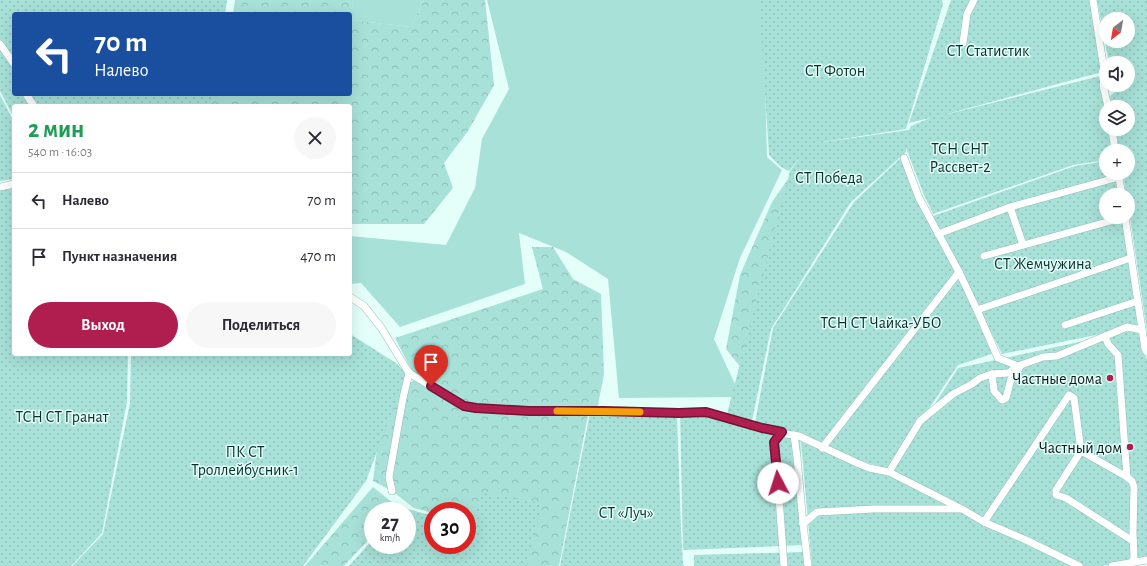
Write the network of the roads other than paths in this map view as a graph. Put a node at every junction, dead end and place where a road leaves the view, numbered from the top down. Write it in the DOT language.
graph roads {
  1 [pos="974,0"];
  2 [pos="1092,0"];
  3 [pos="963,43"];
  4 [pos="0,44"];
  5 [pos="12,61"];
  6 [pos="1106,100"];
  7 [pos="904,158"];
  8 [pos="1102,180"];
  9 [pos="12,184"];
  10 [pos="0,186"];
  11 [pos="1010,208"];
  12 [pos="1100,224"];
  13 [pos="1126,224"];
  14 [pos="938,234"];
  15 [pos="1023,245"];
  16 [pos="984,256"];
  17 [pos="1131,258"];
  18 [pos="959,272"];
  19 [pos="352,298"];
  20 [pos="1138,302"];
  21 [pos="977,310"];
  22 [pos="1065,325"];
  23 [pos="1142,330"];
  24 [pos="1105,336"];
  25 [pos="1147,352"];
  26 [pos="1020,366"];
  27 [pos="408,373"];
  28 [pos="992,374"];
  29 [pos="782,432"];
  30 [pos="794,435"];
  31 [pos="822,448"];
  32 [pos="1081,451"];
  33 [pos="889,472"];
  34 [pos="1127,477"];
  35 [pos="392,491"];
  36 [pos="962,509"];
  37 [pos="984,522"];
  38 [pos="803,524"];
  39 [pos="1133,541"];
  40 [pos="1147,560"];
  41 [pos="1132,562"];
  42 [pos="784,566"];
  43 [pos="808,566"];
  44 [pos="1079,566"];
  45 [pos="1112,566"];
  1 -- 3 [label="street"];
  2 -- 6 [label="street"];
  4 -- 5 [label="street"];
  7 -- 14 [label="street"];
  8 -- 11 [label="street"];
  9 -- 10 [label="street"];
  11 -- 14 [label="street"];
  11 -- 15 [label="street"];
  12 -- 15 [label="street"];
  13 -- 17 [label="street"];
  14 -- 18 [label="street"];
  15 -- 16 [label="street"];
  17 -- 20 [label="street"];
  17 -- 21 [label="street"];
  18 -- 21 [label="street"];
  18 -- 31 [label="street"];
  19 -- 27 [label="street"];
  20 -- 22 [label="street"];
  20 -- 23 [label="street"];
  21 -- 26 [label="street"];
  23 -- 24 [label="street"];
  23 -- 25 [label="street"];
  24 -- 26 [label="street"];
  24 -- 34 [label="street"];
  26 -- 28 [label="street"];
  26 -- 28 [label="street"];
  27 -- 29 [label="street"];
  27 -- 35 [label="street"];
  28 -- 33 [label="street"];
  29 -- 30 [label="street"];
  29 -- 42 [label="street"];
  30 -- 31 [label="street"];
  30 -- 38 [label="street"];
  31 -- 33 [label="street"];
  32 -- 34 [label="street"];
  32 -- 37 [label="street"];
  32 -- 39 [label="street"];
  33 -- 36 [label="street"];
  34 -- 39 [label="street"];
  36 -- 37 [label="street"];
  36 -- 38 [label="street"];
  37 -- 44 [label="street"];
  38 -- 43 [label="street"];
  39 -- 41 [label="street"];
  40 -- 41 [label="street"];
  41 -- 45 [label="street"];
}
